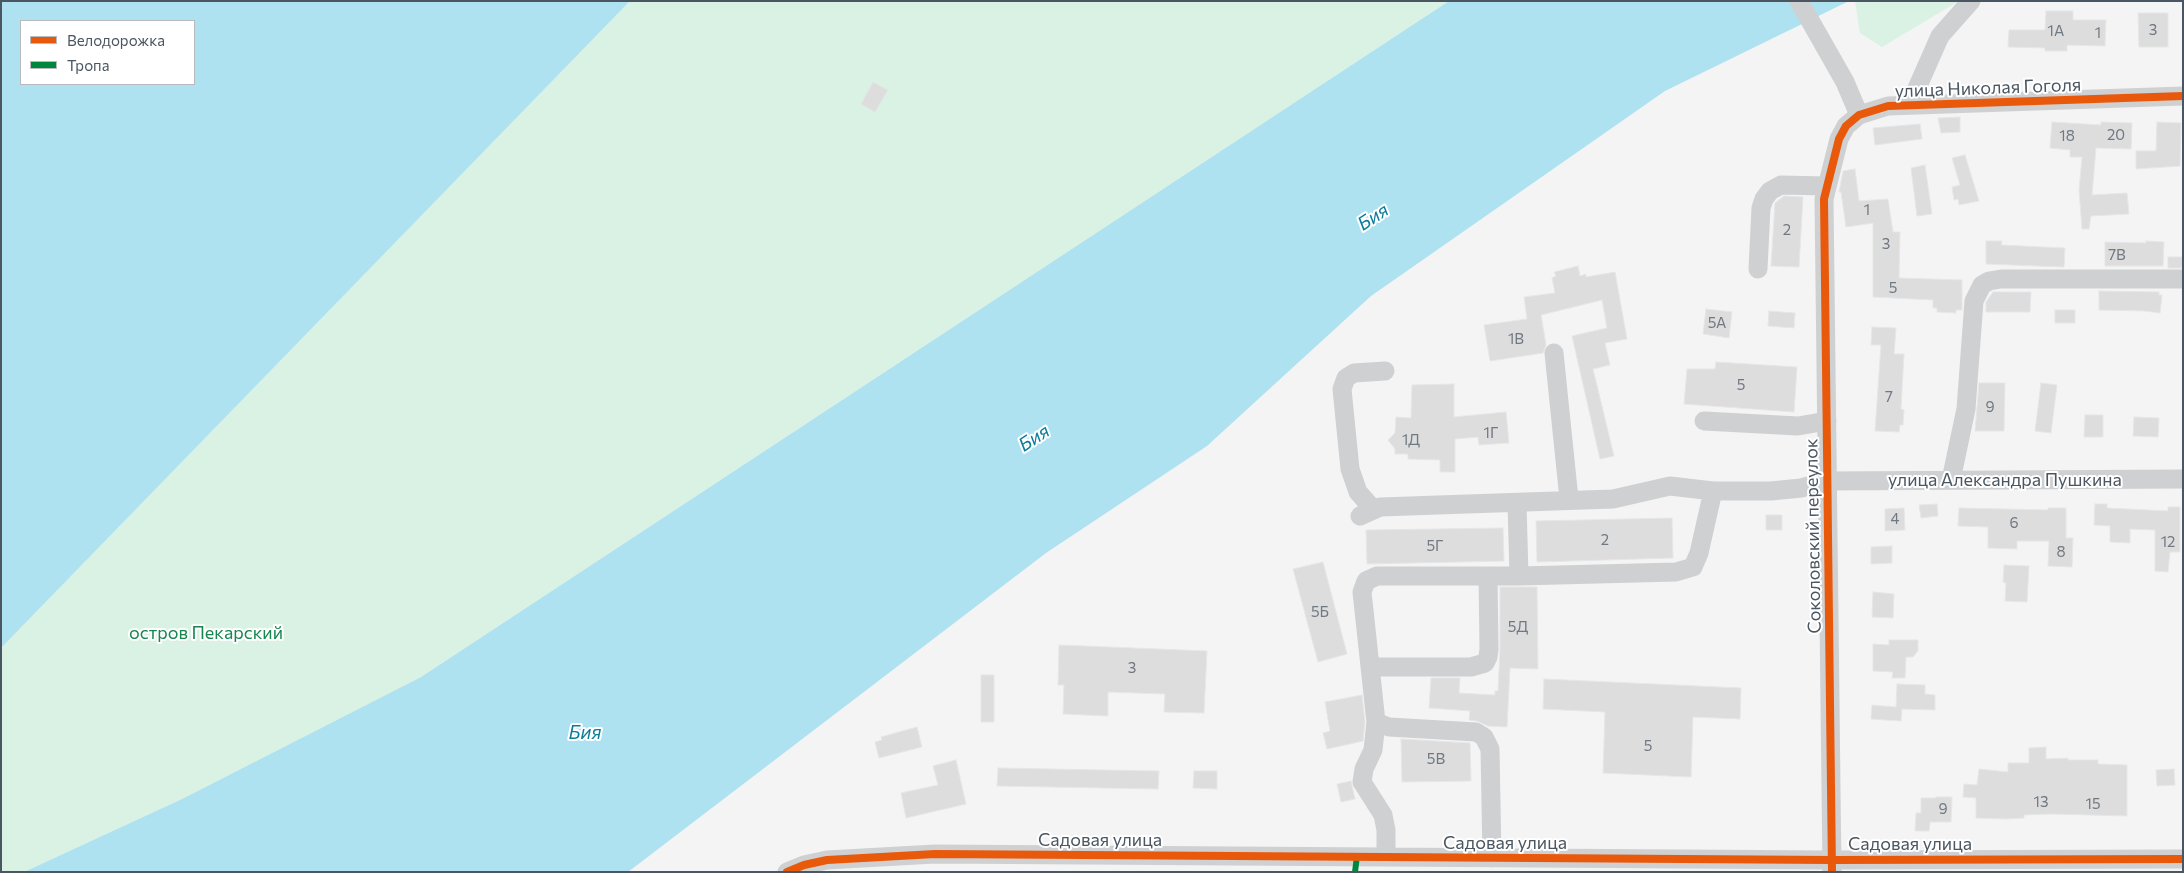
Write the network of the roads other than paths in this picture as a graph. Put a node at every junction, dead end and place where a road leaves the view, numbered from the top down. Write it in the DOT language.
graph roads {
  1 [pos="1798,1"];
  2 [pos="1971,1"];
  3 [pos="2183,96"];
  4 [pos="1910,104"];
  5 [pos="1859,115"];
  6 [pos="1826,192"];
  7 [pos="1758,268"];
  8 [pos="2183,279"];
  9 [pos="1554,353"];
  10 [pos="1385,371"];
  11 [pos="1704,421"];
  12 [pos="1827,421"];
  13 [pos="2183,479"];
  14 [pos="1828,480"];
  15 [pos="1951,480"];
  16 [pos="1713,491"];
  17 [pos="1569,499"];
  18 [pos="1517,503"];
  19 [pos="1488,576"];
  20 [pos="1519,576"];
  21 [pos="1370,667"];
  22 [pos="1376,722"];
  23 [pos="1386,857"];
  24 [pos="1492,858"];
  25 [pos="2183,859"];
  26 [pos="1356,864"];
  27 [pos="1832,866"];
  28 [pos="787,872"];
  1 -- 5 [label="street"];
  2 -- 4 [label="street"];
  3 -- 4 [label="street, улица Николая Гоголя"];
  4 -- 5 [label="street, улица Николая Гоголя"];
  5 -- 6 [label="street"];
  6 -- 7 [label="street"];
  6 -- 12 [label="street, Соколовский переулок"];
  8 -- 15 [label="street"];
  9 -- 17 [label="street"];
  10 -- 18 [label="street, улица Александра Пушкина"];
  11 -- 12 [label="street"];
  12 -- 14 [label="street, Соколовский переулок"];
  13 -- 15 [label="street, улица Александра Пушкина"];
  14 -- 15 [label="street, улица Александра Пушкина"];
  14 -- 16 [label="street, улица Александра Пушкина"];
  14 -- 27 [label="street, Соколовский переулок"];
  16 -- 17 [label="street, улица Александра Пушкина"];
  16 -- 20 [label="street"];
  17 -- 18 [label="street, улица Александра Пушкина"];
  18 -- 20 [label="street"];
  19 -- 20 [label="street"];
  19 -- 21 [label="street"];
  19 -- 21 [label="street"];
  21 -- 22 [label="street"];
  22 -- 23 [label="street"];
  22 -- 24 [label="street"];
  23 -- 24 [label="street, Садовая улица"];
  23 -- 26 [label="street, Садовая улица"];
  24 -- 27 [label="street, Садовая улица"];
  25 -- 27 [label="street, Садовая улица"];
  26 -- 28 [label="street, Садовая улица"];
}
